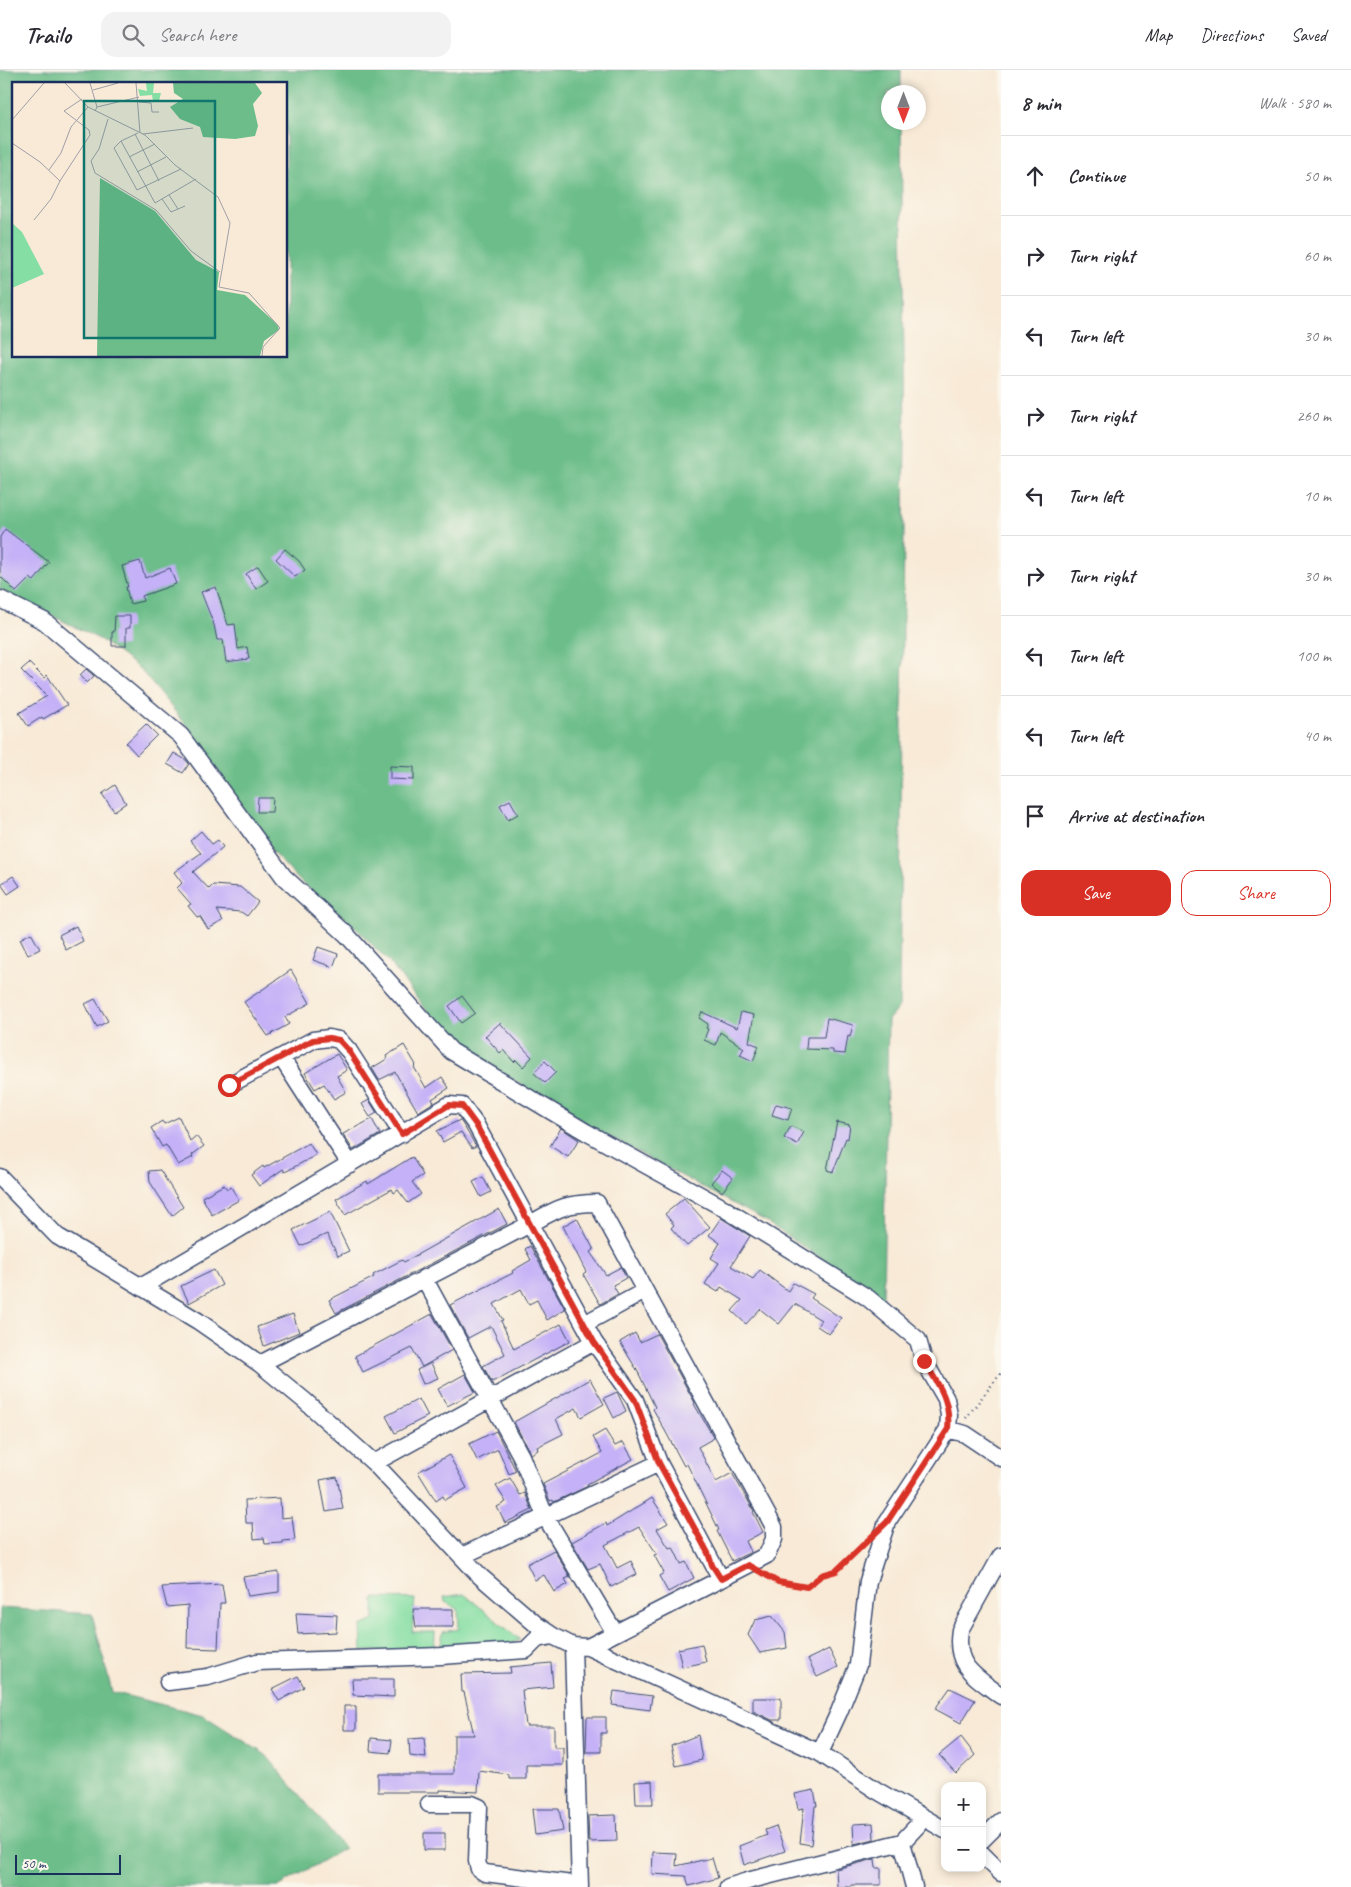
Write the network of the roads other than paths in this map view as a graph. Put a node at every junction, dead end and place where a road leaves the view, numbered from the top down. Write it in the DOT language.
graph roads {
  1 [pos="0,599"];
  2 [pos="280,1057"];
  3 [pos="229,1085"];
  4 [pos="402,1134"];
  5 [pos="350,1164"];
  6 [pos="0,1177"];
  7 [pos="530,1224"];
  8 [pos="424,1278"];
  9 [pos="141,1287"];
  10 [pos="645,1291"];
  11 [pos="584,1324"];
  12 [pos="594,1342"];
  13 [pos="260,1364"];
  14 [pos="488,1399"];
  15 [pos="952,1430"];
  16 [pos="1001,1458"];
  17 [pos="374,1463"];
  18 [pos="659,1463"];
  19 [pos="545,1516"];
  20 [pos="462,1556"];
  21 [pos="1001,1556"];
  22 [pos="721,1579"];
  23 [pos="615,1633"];
  24 [pos="552,1636"];
  25 [pos="581,1646"];
  26 [pos="168,1682"];
  27 [pos="1001,1696"];
  28 [pos="820,1752"];
  29 [pos="429,1804"];
  30 [pos="920,1816"];
  31 [pos="1001,1821"];
  32 [pos="941,1828"];
  33 [pos="986,1836"];
  34 [pos="902,1842"];
  35 [pos="986,1858"];
  36 [pos="1001,1872"];
  37 [pos="580,1886"];
  38 [pos="728,1887"];
  39 [pos="914,1887"];
  1 -- 15 [label="street"];
  2 -- 3 [label="street"];
  2 -- 4 [label="street"];
  2 -- 5 [label="street"];
  4 -- 5 [label="street"];
  4 -- 7 [label="street"];
  5 -- 9 [label="street"];
  6 -- 9 [label="street"];
  7 -- 8 [label="street"];
  7 -- 10 [label="street"];
  7 -- 11 [label="street"];
  8 -- 13 [label="street"];
  8 -- 14 [label="street"];
  9 -- 13 [label="street"];
  10 -- 11 [label="street"];
  10 -- 22 [label="street"];
  11 -- 12 [label="street"];
  12 -- 14 [label="street"];
  12 -- 18 [label="street"];
  13 -- 17 [label="street"];
  14 -- 17 [label="street"];
  14 -- 19 [label="street"];
  15 -- 16 [label="street"];
  15 -- 28 [label="street"];
  17 -- 20 [label="street"];
  18 -- 19 [label="street"];
  18 -- 22 [label="street"];
  19 -- 20 [label="street"];
  19 -- 23 [label="street"];
  20 -- 24 [label="street"];
  21 -- 27 [label="street"];
  22 -- 23 [label="street"];
  23 -- 25 [label="street"];
  24 -- 25 [label="street"];
  24 -- 26 [label="street"];
  25 -- 28 [label="street"];
  25 -- 37 [label="street"];
  28 -- 30 [label="street"];
  29 -- 37 [label="street"];
  30 -- 32 [label="street"];
  30 -- 34 [label="street"];
  31 -- 33 [label="street"];
  34 -- 38 [label="street"];
  34 -- 39 [label="street"];
  35 -- 36 [label="street"];
}
